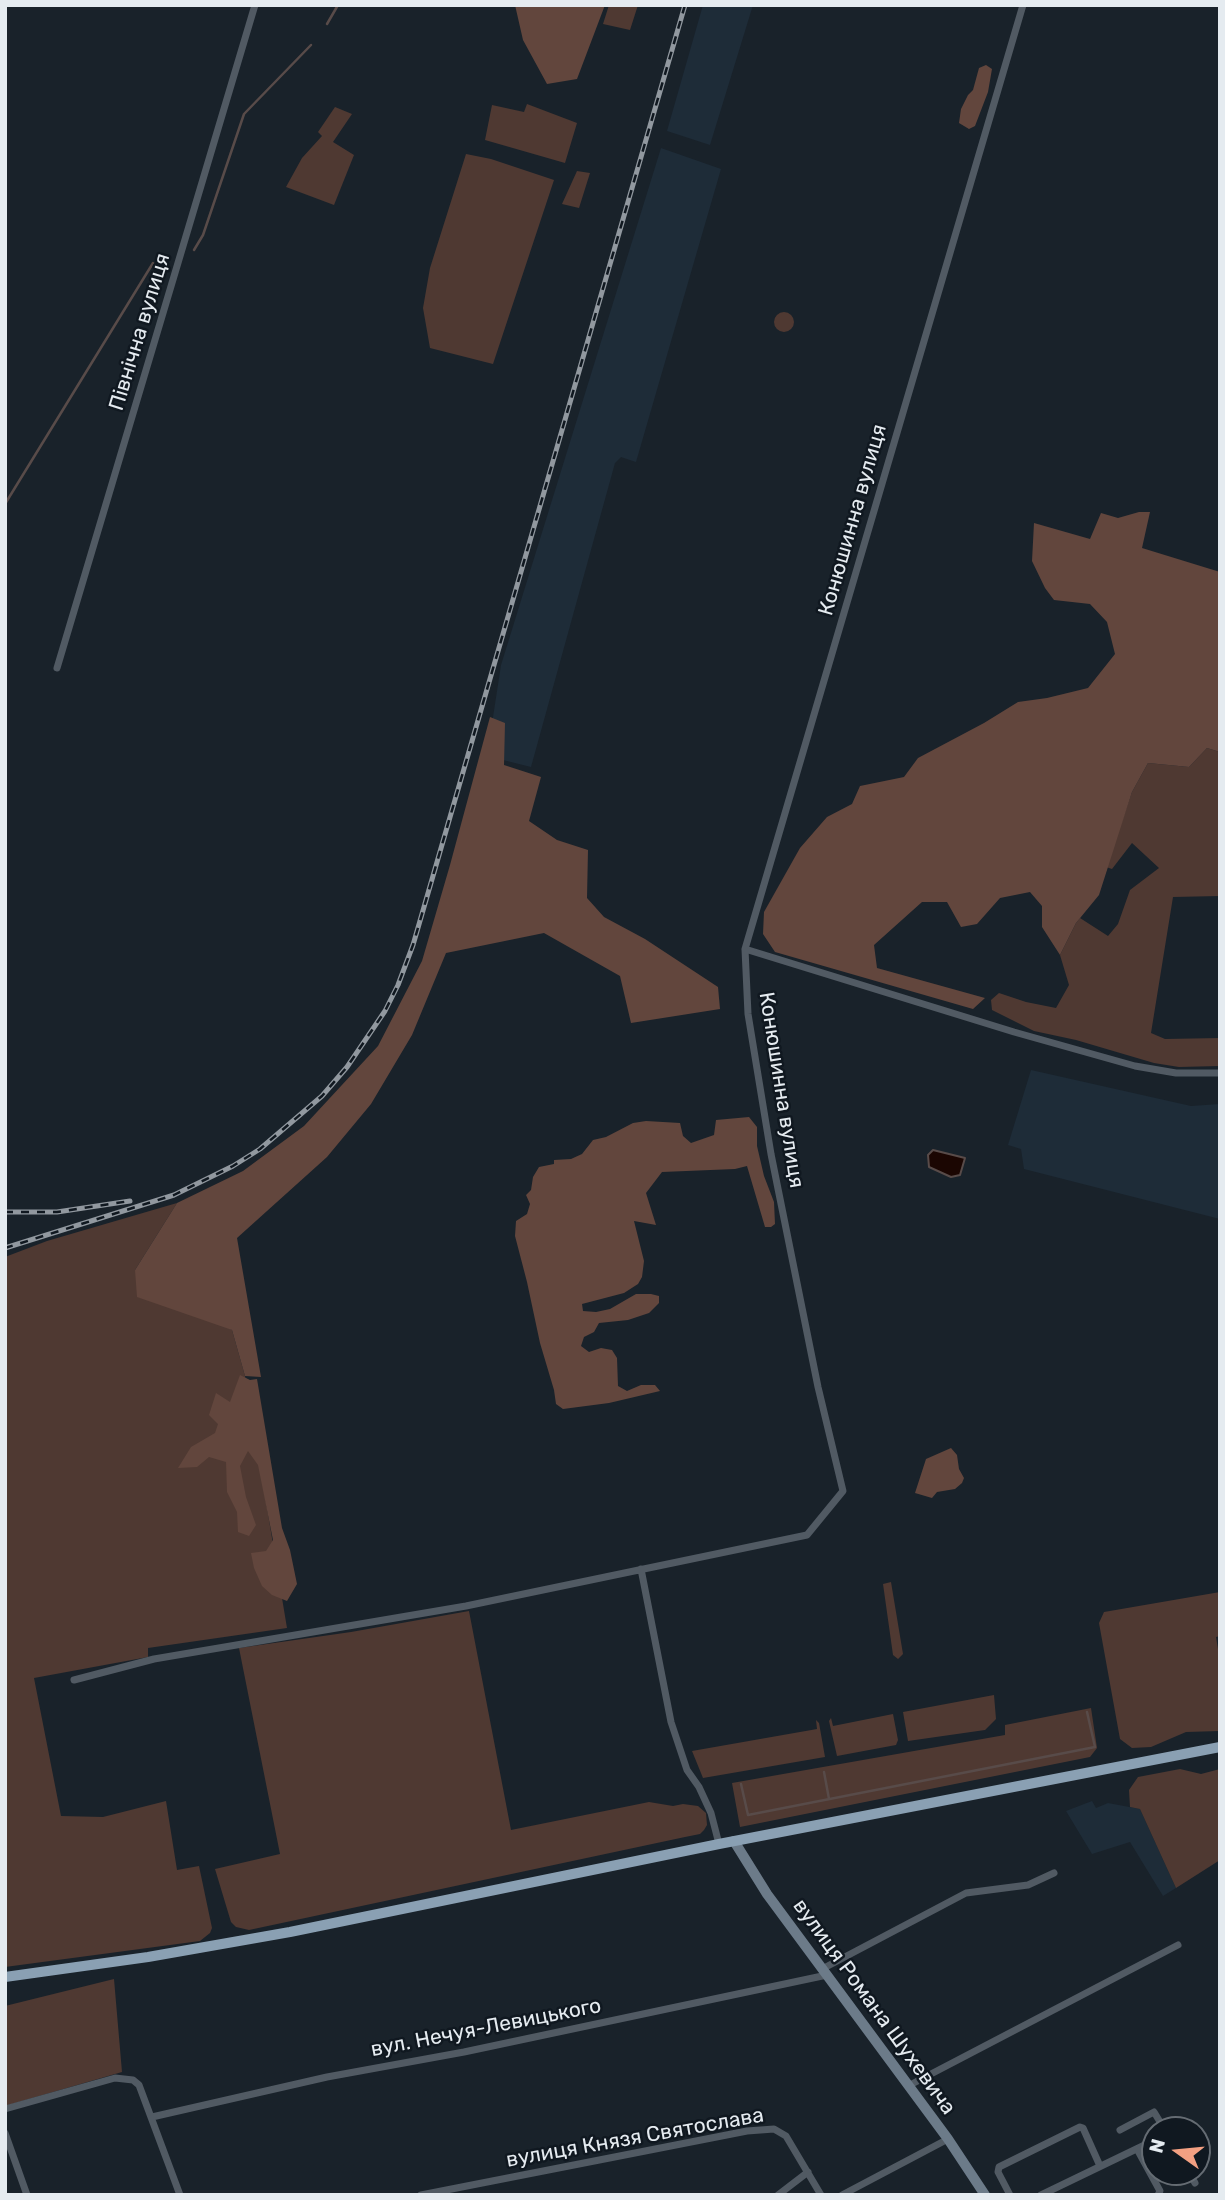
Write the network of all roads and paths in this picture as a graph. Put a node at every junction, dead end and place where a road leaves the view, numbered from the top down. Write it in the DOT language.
graph roads {
  1 [pos="255,5"];
  2 [pos="1023,5"];
  3 [pos="57,668"];
  4 [pos="745,949"];
  5 [pos="1220,1073"];
  6 [pos="641,1569"];
  7 [pos="74,1680"];
  8 [pos="1220,1747"];
  9 [pos="734,1841"];
  10 [pos="719,1844"];
  11 [pos="1054,1873"];
  12 [pos="1178,1945"];
  13 [pos="824,1972"];
  14 [pos="5,1977"];
  15 [pos="908,2086"];
  16 [pos="5,2109"];
  17 [pos="152,2117"];
  18 [pos="1141,2119"];
  19 [pos="1119,2130"];
  20 [pos="5,2133"];
  21 [pos="948,2139"];
  22 [pos="1141,2146"];
  23 [pos="1137,2148"];
  24 [pos="1100,2166"];
  25 [pos="808,2172"];
  26 [pos="27,2195"];
  27 [pos="180,2195"];
  28 [pos="421,2195"];
  29 [pos="778,2195"];
  30 [pos="821,2195"];
  31 [pos="842,2195"];
  32 [pos="985,2195"];
  33 [pos="1010,2195"];
  34 [pos="1041,2195"];
  35 [pos="1158,2195"];
  1 -- 3 [label="street, Північна вулиця"];
  2 -- 4 [label="street, Конюшинна вулиця"];
  4 -- 5 [label="street"];
  4 -- 6 [label="street, Конюшинна вулиця"];
  6 -- 7 [label="street"];
  6 -- 10 [label="street"];
  8 -- 9 [label="highway"];
  9 -- 10 [label="highway"];
  9 -- 13 [label="main road, вулиця Романа Шухевича"];
  10 -- 14 [label="highway"];
  11 -- 13 [label="street, вул. Нечуя-Левицького"];
  12 -- 15 [label="street"];
  13 -- 15 [label="main road, вулиця Романа Шухевича"];
  13 -- 17 [label="street, вул. Нечуя-Левицького"];
  15 -- 21 [label="main road, вулиця Романа Шухевича"];
  16 -- 17 [label="street"];
  17 -- 27 [label="street"];
  18 -- 19 [label="street"];
  20 -- 26 [label="street"];
  21 -- 31 [label="street"];
  21 -- 32 [label="main road, вулиця Романа Шухевича"];
  22 -- 23 [label="street"];
  23 -- 24 [label="street"];
  23 -- 35 [label="street"];
  24 -- 33 [label="street"];
  24 -- 34 [label="street"];
  25 -- 28 [label="street, вулиця Князя Святослава"];
  25 -- 29 [label="street"];
  25 -- 30 [label="street, вулиця Князя Святослава"];
}
